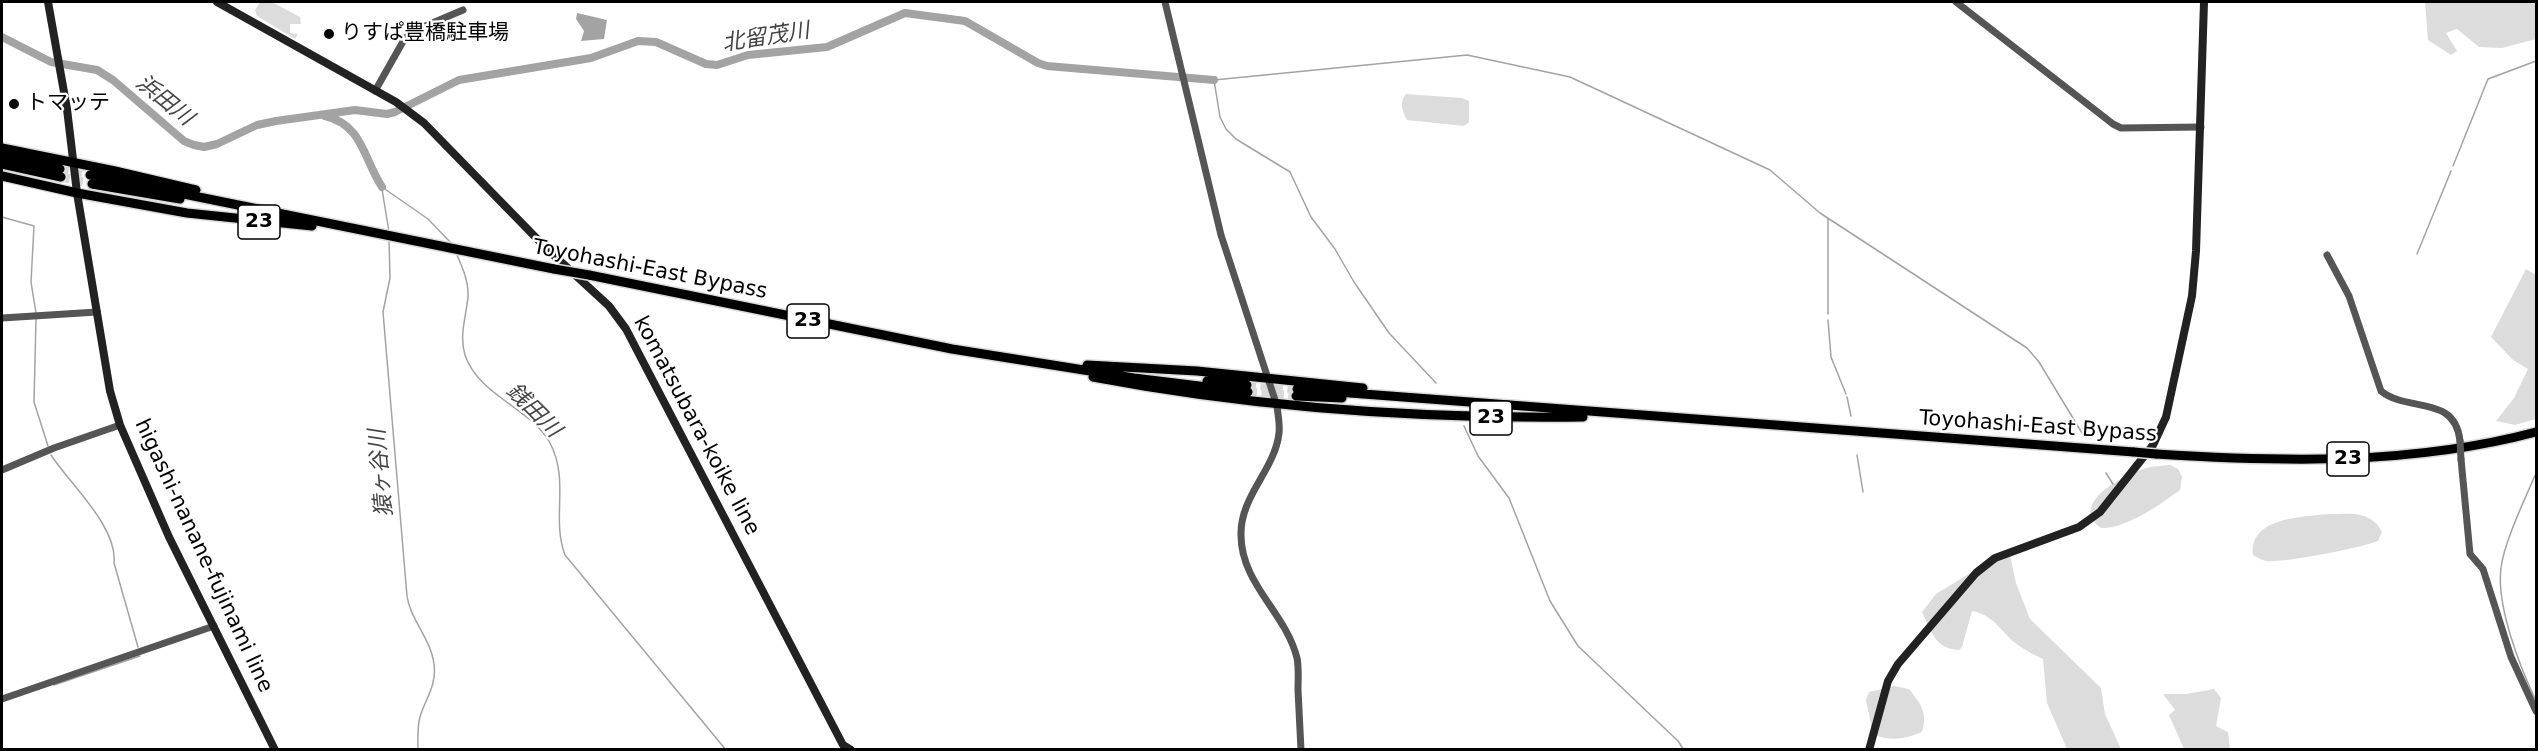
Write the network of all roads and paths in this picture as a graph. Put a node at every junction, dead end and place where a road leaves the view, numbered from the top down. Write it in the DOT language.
graph roads {
  1 [pos="48,2"];
  2 [pos="217,2"];
  3 [pos="1164,2"];
  4 [pos="1956,2"];
  5 [pos="2204,2"];
  6 [pos="463,10"];
  7 [pos="375,91"];
  8 [pos="2201,127"];
  9 [pos="2,148"];
  10 [pos="2,157"];
  11 [pos="73,162"];
  12 [pos="2,164"];
  13 [pos="2,176"];
  14 [pos="91,179"];
  15 [pos="77,193"];
  16 [pos="279,214"];
  17 [pos="383,236"];
  18 [pos="2327,255"];
  19 [pos="97,312"];
  20 [pos="2,318"];
  21 [pos="988,355"];
  22 [pos="1029,360"];
  23 [pos="1070,364"];
  24 [pos="1267,378"];
  25 [pos="1461,401"];
  26 [pos="1277,406"];
  27 [pos="1536,408"];
  28 [pos="1641,416"];
  29 [pos="120,425"];
  30 [pos="2536,432"];
  31 [pos="2,470"];
  32 [pos="214,627"];
  33 [pos="2,699"];
  34 [pos="2536,711"];
  35 [pos="844,748"];
  36 [pos="275,750"];
  37 [pos="851,750"];
  38 [pos="1301,750"];
  39 [pos="1869,750"];
  1 -- 11 [label="main road, higashi-nanane-fujinami line"];
  2 -- 7 [label="main road, komatsubara-koike line"];
  3 -- 24 [label="street"];
  4 -- 8 [label="street"];
  5 -- 8 [label="main road"];
  6 -- 7 [label="street"];
  7 -- 35 [label="main road, komatsubara-koike line"];
  8 -- 39 [label="main road"];
  9 -- 11 [label="highway, 23"];
  10 -- 12 [label="highway"];
  11 -- 15 [label="main road, higashi-nanane-fujinami line"];
  11 -- 16 [label="highway, 23"];
  13 -- 15 [label="highway, 23"];
  14 -- 16 [label="highway, Toyohashi-East Bypass / 23"];
  15 -- 17 [label="highway, 23"];
  15 -- 19 [label="main road, higashi-nanane-fujinami line"];
  16 -- 17 [label="highway, Toyohashi-East Bypass / 23"];
  17 -- 21 [label="highway, Toyohashi-East Bypass / 23, bridge"];
  18 -- 34 [label="street, bridge"];
  19 -- 20 [label="street"];
  19 -- 29 [label="main road, higashi-nanane-fujinami line"];
  21 -- 22 [label="highway, Toyohashi-East Bypass / 23"];
  21 -- 26 [label="highway, 23"];
  22 -- 23 [label="highway, Toyohashi-East Bypass / 23"];
  22 -- 23 [label="highway, Toyohashi-East Bypass / 23"];
  23 -- 24 [label="highway, 23"];
  24 -- 25 [label="highway, 23"];
  24 -- 26 [label="street"];
  25 -- 27 [label="highway, Toyohashi-East Bypass / 23"];
  25 -- 27 [label="highway, Toyohashi-East Bypass / 23"];
  26 -- 28 [label="highway, 23"];
  26 -- 38 [label="street"];
  27 -- 28 [label="highway, Toyohashi-East Bypass / 23"];
  28 -- 30 [label="highway, Toyohashi-East Bypass / 23, bridge"];
  29 -- 31 [label="street"];
  29 -- 32 [label="main road, higashi-nanane-fujinami line"];
  32 -- 33 [label="street"];
  32 -- 36 [label="main road, higashi-nanane-fujinami line"];
  35 -- 37 [label="main road, komatsubara-koike line"];
}
